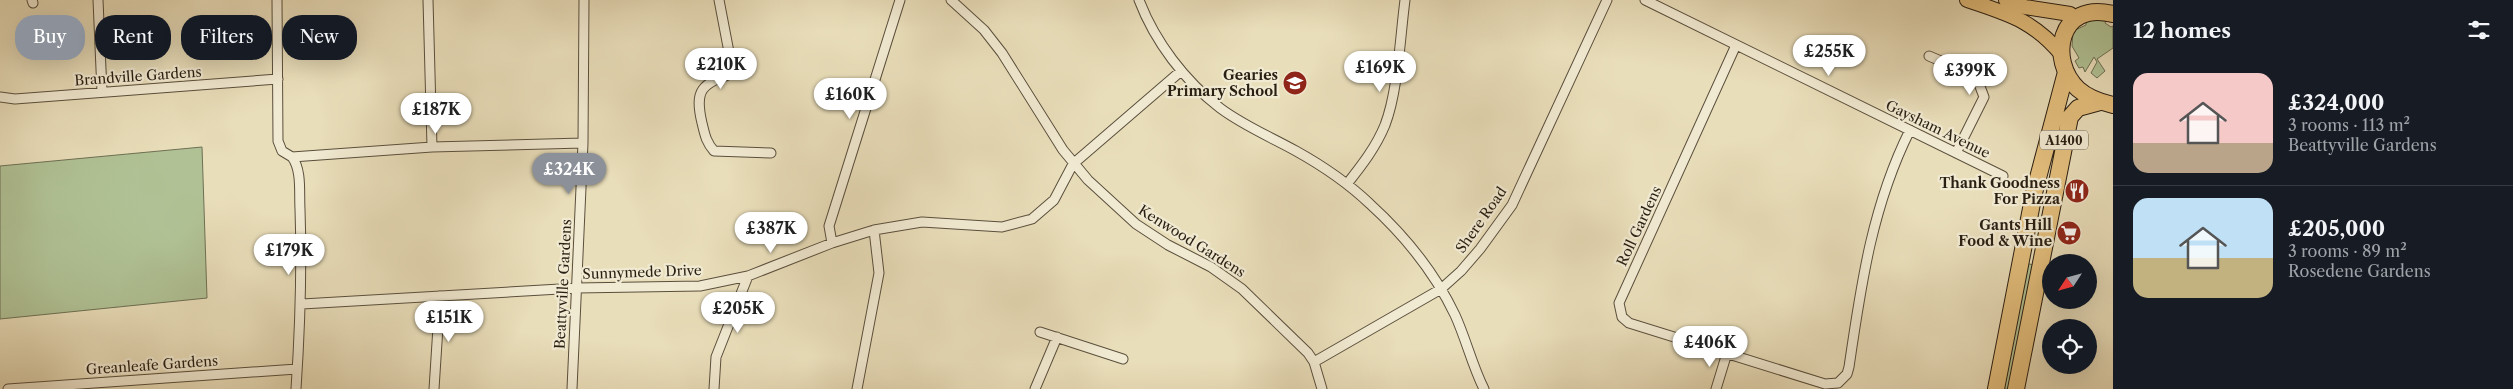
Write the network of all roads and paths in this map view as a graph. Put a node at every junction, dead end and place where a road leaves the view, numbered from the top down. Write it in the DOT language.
graph roads {
  1 [pos="98,0"];
  2 [pos="276,0"];
  3 [pos="428,0"];
  4 [pos="584,0"];
  5 [pos="719,0"];
  6 [pos="900,0"];
  7 [pos="951,0"];
  8 [pos="1139,0"];
  9 [pos="1405,0"];
  10 [pos="1607,0"];
  11 [pos="1645,0"];
  12 [pos="1967,0"];
  13 [pos="2006,0"];
  14 [pos="2074,8"];
  15 [pos="2109,9"];
  16 [pos="1736,45"];
  17 [pos="2062,55"];
  18 [pos="1929,56"];
  19 [pos="1181,71"];
  20 [pos="2066,72"];
  21 [pos="278,79"];
  22 [pos="102,92"];
  23 [pos="0,97"];
  24 [pos="2107,103"];
  25 [pos="1910,130"];
  26 [pos="583,143"];
  27 [pos="432,147"];
  28 [pos="771,153"];
  29 [pos="1956,153"];
  30 [pos="292,157"];
  31 [pos="1073,164"];
  32 [pos="2002,176"];
  33 [pos="1347,184"];
  34 [pos="874,230"];
  35 [pos="832,243"];
  36 [pos="748,276"];
  37 [pos="577,288"];
  38 [pos="1441,289"];
  39 [pos="440,296"];
  40 [pos="302,304"];
  41 [pos="1040,332"];
  42 [pos="1057,337"];
  43 [pos="1727,353"];
  44 [pos="1124,360"];
  45 [pos="1314,362"];
  46 [pos="297,369"];
  47 [pos="8,389"];
  48 [pos="296,389"];
  49 [pos="434,389"];
  50 [pos="572,389"];
  51 [pos="714,389"];
  52 [pos="857,389"];
  53 [pos="1035,389"];
  54 [pos="1322,389"];
  55 [pos="1484,389"];
  56 [pos="1716,389"];
  57 [pos="1996,389"];
  58 [pos="2016,389"];
  1 -- 22 [label="street"];
  2 -- 21 [label="street"];
  3 -- 27 [label="street"];
  4 -- 26 [label="street, Beattyville Gardens"];
  5 -- 28 [label="street"];
  6 -- 35 [label="street"];
  7 -- 31 [label="street, Kenwood Gardens"];
  8 -- 19 [label="street"];
  9 -- 33 [label="street"];
  10 -- 38 [label="street, Shere Road"];
  11 -- 16 [label="street, Gaysham Avenue"];
  12 -- 17 [label="main road"];
  13 -- 14 [label="main road"];
  14 -- 15 [label="highway"];
  14 -- 17 [label="highway"];
  16 -- 25 [label="street, Gaysham Avenue"];
  16 -- 43 [label="street, Roll Gardens"];
  17 -- 20 [label="highway"];
  18 -- 29 [label="street"];
  19 -- 31 [label="street, Sunnymede Drive"];
  19 -- 33 [label="street"];
  20 -- 24 [label="highway"];
  20 -- 57 [label="highway, A1400"];
  21 -- 22 [label="street, Brandville Gardens"];
  21 -- 30 [label="street"];
  22 -- 23 [label="street, Brandville Gardens"];
  24 -- 58 [label="highway, A1400"];
  25 -- 29 [label="street, Gaysham Avenue"];
  25 -- 43 [label="street, Roll Gardens"];
  26 -- 27 [label="street"];
  26 -- 37 [label="street, Beattyville Gardens"];
  27 -- 30 [label="street"];
  29 -- 32 [label="street, Gaysham Avenue"];
  30 -- 40 [label="street"];
  31 -- 34 [label="street, Sunnymede Drive"];
  31 -- 45 [label="street, Kenwood Gardens"];
  33 -- 38 [label="street"];
  34 -- 35 [label="street, Sunnymede Drive"];
  34 -- 52 [label="street"];
  35 -- 36 [label="street, Sunnymede Drive"];
  36 -- 37 [label="street, Sunnymede Drive"];
  36 -- 51 [label="street"];
  37 -- 39 [label="street, Sunnymede Drive"];
  37 -- 50 [label="street, Beattyville Gardens"];
  38 -- 45 [label="street, Shere Road"];
  38 -- 55 [label="street"];
  39 -- 40 [label="street, Sunnymede Drive"];
  39 -- 49 [label="street"];
  40 -- 46 [label="street"];
  41 -- 42 [label="street"];
  42 -- 44 [label="street"];
  42 -- 53 [label="street"];
  43 -- 56 [label="street"];
  45 -- 54 [label="street, Kenwood Gardens"];
  46 -- 47 [label="street, Greanleafe Gardens"];
  46 -- 48 [label="street"];
}
